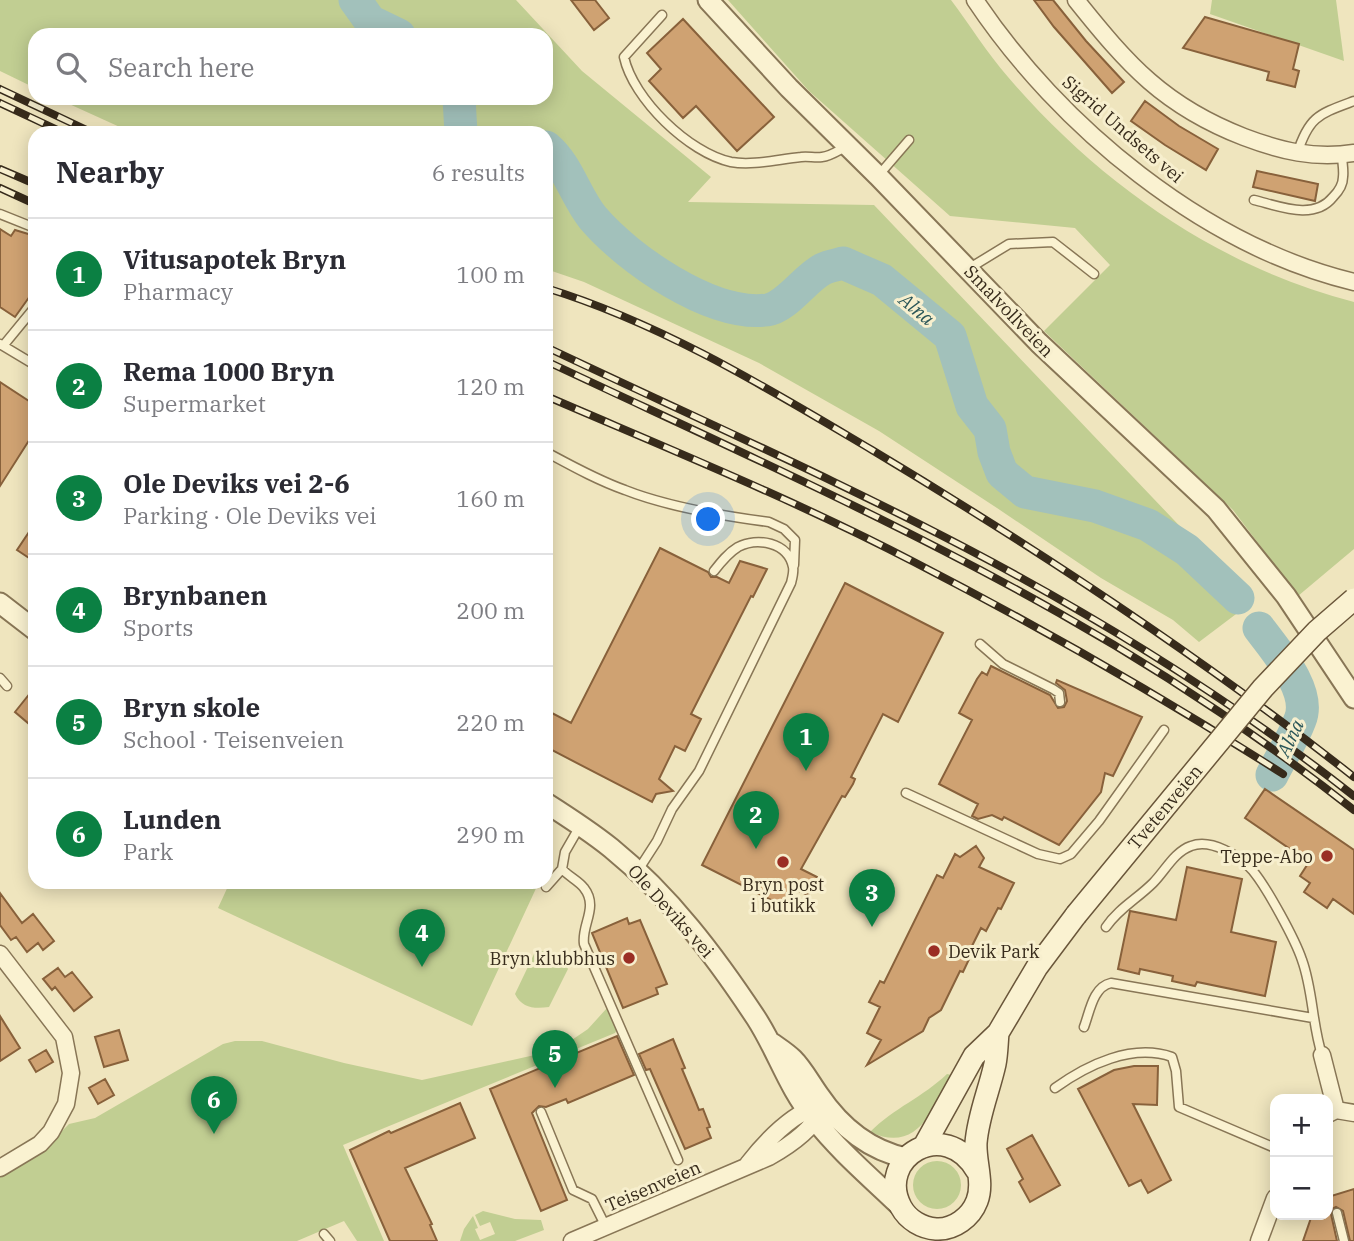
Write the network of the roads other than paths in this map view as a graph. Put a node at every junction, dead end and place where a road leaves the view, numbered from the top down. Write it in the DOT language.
graph roads {
  1 [pos="708,0"];
  2 [pos="975,0"];
  3 [pos="1076,0"];
  4 [pos="662,15"];
  5 [pos="1354,101"];
  6 [pos="909,140"];
  7 [pos="847,146"];
  8 [pos="1297,154"];
  9 [pos="1348,154"];
  10 [pos="878,176"];
  11 [pos="1254,200"];
  12 [pos="0,214"];
  13 [pos="28,225"];
  14 [pos="968,269"];
  15 [pos="1094,274"];
  16 [pos="1354,282"];
  17 [pos="28,315"];
  18 [pos="2,345"];
  19 [pos="28,361"];
  20 [pos="553,456"];
  21 [pos="793,568"];
  22 [pos="714,571"];
  23 [pos="1354,599"];
  24 [pos="0,603"];
  25 [pos="28,625"];
  26 [pos="979,644"];
  27 [pos="0,678"];
  28 [pos="7,686"];
  29 [pos="1354,698"];
  30 [pos="1060,702"];
  31 [pos="1164,730"];
  32 [pos="906,793"];
  33 [pos="553,808"];
  34 [pos="580,825"];
  35 [pos="562,869"];
  36 [pos="638,872"];
  37 [pos="553,879"];
  38 [pos="1107,927"];
  39 [pos="0,954"];
  40 [pos="1313,1018"];
  41 [pos="1084,1027"];
  42 [pos="998,1032"];
  43 [pos="1322,1055"];
  44 [pos="1055,1088"];
  45 [pos="1329,1094"];
  46 [pos="815,1111"];
  47 [pos="541,1112"];
  48 [pos="1333,1112"];
  49 [pos="1354,1113"];
  50 [pos="924,1146"];
  51 [pos="1270,1146"];
  52 [pos="906,1158"];
  53 [pos="678,1160"];
  54 [pos="0,1168"];
  55 [pos="977,1171"];
  56 [pos="1270,1211"];
  57 [pos="905,1212"];
  58 [pos="1337,1213"];
  59 [pos="965,1219"];
  60 [pos="599,1233"];
  61 [pos="572,1241"];
  62 [pos="914,1241"];
  63 [pos="958,1241"];
  64 [pos="1259,1241"];
  65 [pos="1344,1241"];
  1 -- 7 [label="street, Smalvollveien"];
  2 -- 16 [label="street, Sigrid Undsets vei"];
  3 -- 8 [label="street"];
  4 -- 7 [label="lane"];
  5 -- 8 [label="lane"];
  6 -- 10 [label="lane"];
  7 -- 10 [label="street, Smalvollveien"];
  8 -- 9 [label="street"];
  9 -- 11 [label="lane"];
  10 -- 14 [label="street, Smalvollveien"];
  12 -- 13 [label="lane"];
  14 -- 15 [label="lane"];
  14 -- 29 [label="street, Smalvollveien"];
  17 -- 18 [label="lane"];
  18 -- 19 [label="lane"];
  20 -- 21 [label="lane"];
  21 -- 22 [label="lane"];
  21 -- 36 [label="lane"];
  23 -- 42 [label="main road, Tvetenveien, bridge"];
  24 -- 25 [label="street"];
  26 -- 30 [label="lane"];
  27 -- 28 [label="lane"];
  31 -- 32 [label="lane"];
  33 -- 34 [label="street, Ole Deviks vei"];
  34 -- 35 [label="lane"];
  34 -- 36 [label="street, Ole Deviks vei"];
  35 -- 37 [label="lane"];
  35 -- 53 [label="lane"];
  36 -- 46 [label="street, Ole Deviks vei"];
  38 -- 40 [label="lane"];
  39 -- 54 [label="street"];
  40 -- 41 [label="lane"];
  40 -- 43 [label="lane"];
  42 -- 50 [label="main road, Tvetenveien"];
  42 -- 55 [label="main road, Tvetenveien"];
  43 -- 45 [label="street"];
  44 -- 51 [label="lane"];
  46 -- 52 [label="street, Ole Deviks vei"];
  46 -- 57 [label="street, Ole Deviks vei"];
  46 -- 60 [label="street, Teisenveien"];
  47 -- 60 [label="lane"];
  48 -- 49 [label="street"];
  50 -- 52 [label="main road, Tvetenveien"];
  50 -- 55 [label="main road"];
  52 -- 57 [label="main road"];
  55 -- 59 [label="main road, Tvetenveien"];
  56 -- 64 [label="street"];
  57 -- 59 [label="main road"];
  57 -- 62 [label="main road"];
  58 -- 65 [label="lane"];
  59 -- 63 [label="main road, Tvetenveien"];
  60 -- 61 [label="street, Teisenveien"];
}
